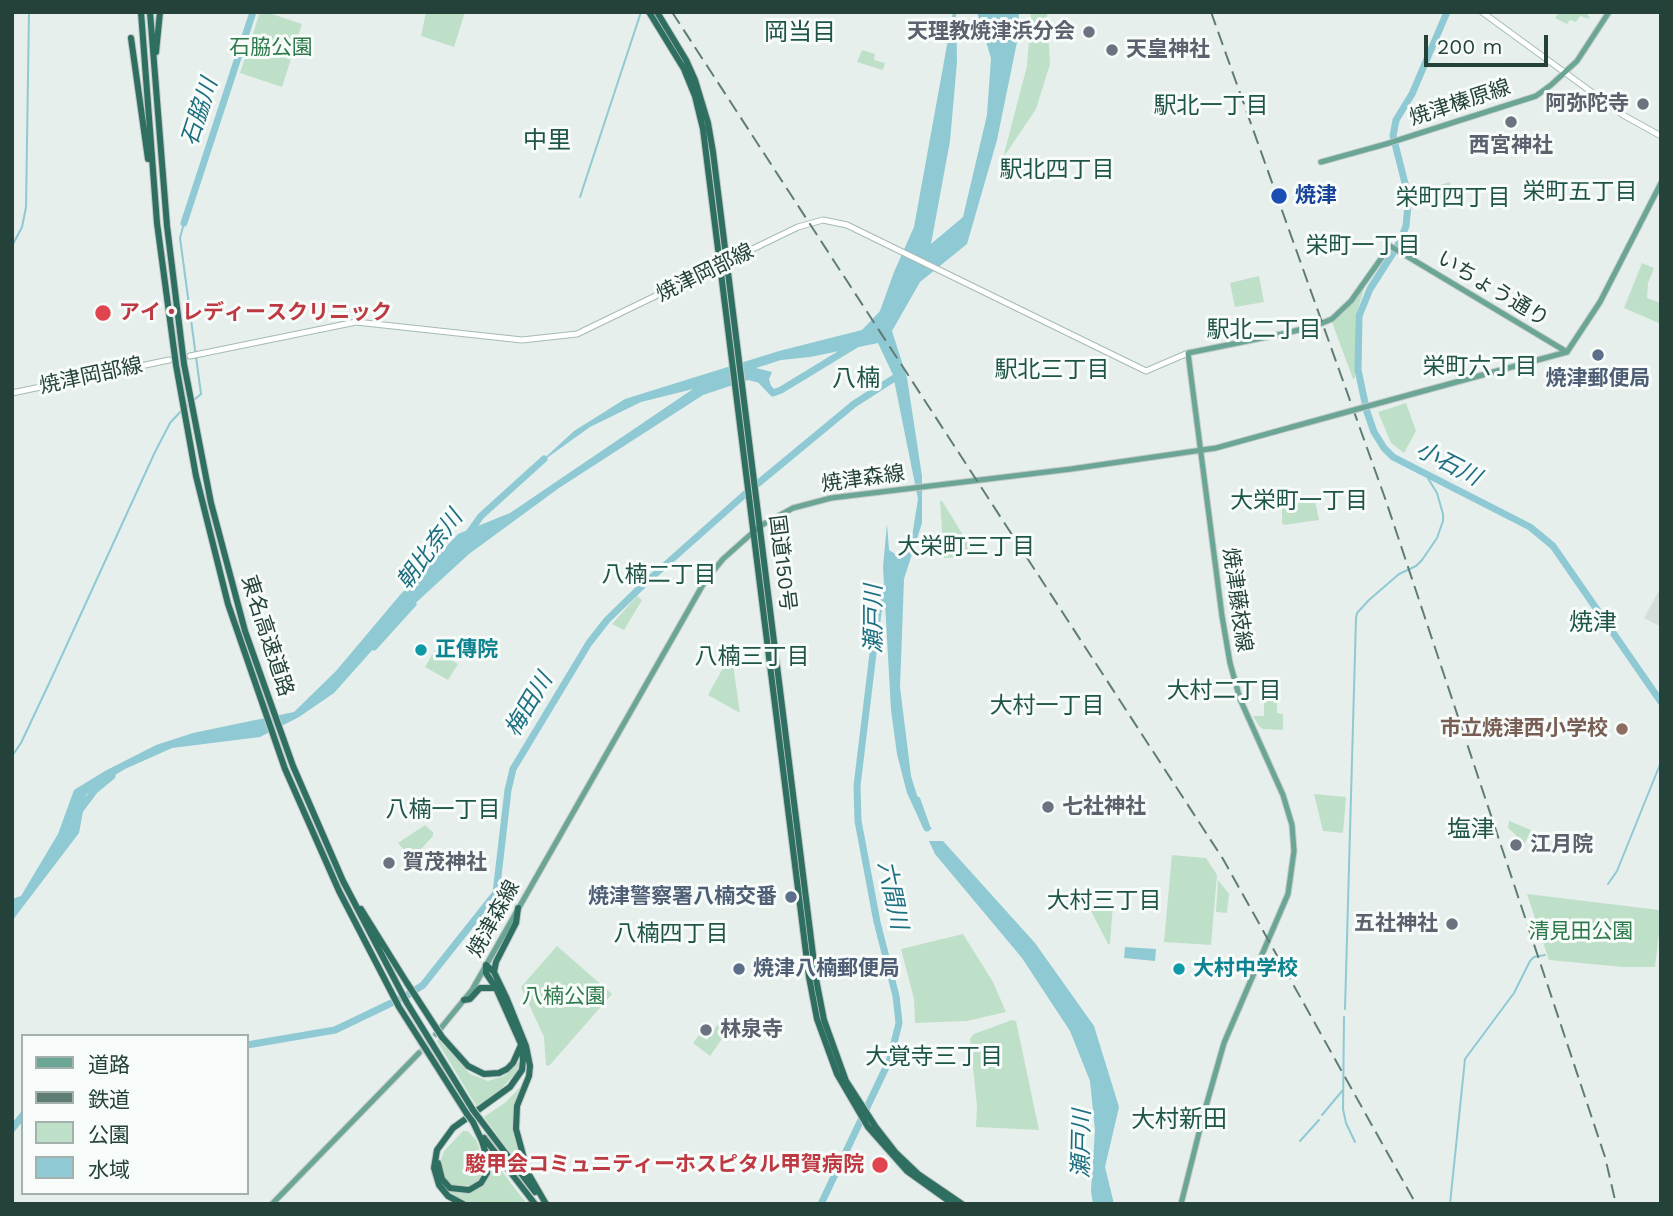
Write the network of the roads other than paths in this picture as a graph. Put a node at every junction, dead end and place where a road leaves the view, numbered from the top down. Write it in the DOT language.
graph roads {
  1 [pos="141,12"];
  2 [pos="150,12"];
  3 [pos="160,12"];
  4 [pos="649,12"];
  5 [pos="657,12"];
  6 [pos="1482,12"];
  7 [pos="1609,12"];
  8 [pos="131,38"];
  9 [pos="1565,72"];
  10 [pos="156,89"];
  11 [pos="1661,136"];
  12 [pos="1321,162"];
  13 [pos="1661,183"];
  14 [pos="157,223"];
  15 [pos="724,263"];
  16 [pos="1567,352"];
  17 [pos="1188,353"];
  18 [pos="190,356"];
  19 [pos="169,360"];
  20 [pos="12,393"];
  21 [pos="1201,450"];
  22 [pos="757,528"];
  23 [pos="343,881"];
  24 [pos="518,908"];
  25 [pos="486,965"];
  26 [pos="494,972"];
  27 [pos="496,988"];
  28 [pos="464,1000"];
  29 [pos="439,1035"];
  30 [pos="524,1046"];
  31 [pos="419,1054"];
  32 [pos="470,1112"];
  33 [pos="476,1120"];
  34 [pos="952,1201"];
  35 [pos="272,1204"];
  36 [pos="463,1204"];
  37 [pos="535,1204"];
  38 [pos="545,1204"];
  39 [pos="962,1204"];
  40 [pos="1181,1204"];
  1 -- 14 [label="highway, 東名高速道路"];
  2 -- 10 [label="highway, 東名高速道路"];
  3 -- 10 [label="highway"];
  4 -- 15 [label="highway, 国道150号"];
  5 -- 15 [label="highway, 国道150号"];
  6 -- 9 [label="main road"];
  7 -- 9 [label="main road, 焼津榛原線"];
  8 -- 14 [label="highway"];
  9 -- 11 [label="main road"];
  9 -- 12 [label="main road, 焼津榛原線"];
  10 -- 23 [label="highway, 東名高速道路"];
  13 -- 16 [label="main road"];
  14 -- 32 [label="highway, 東名高速道路"];
  15 -- 17 [label="main road, 焼津岡部線"];
  15 -- 18 [label="main road, 焼津岡部線"];
  15 -- 22 [label="highway, 国道150号"];
  16 -- 17 [label="main road, いちょう通り"];
  16 -- 21 [label="main road, 焼津森線, bridge"];
  17 -- 21 [label="main road, 焼津藤枝線"];
  19 -- 20 [label="main road, 焼津岡部線"];
  21 -- 22 [label="main road, 焼津森線"];
  21 -- 40 [label="main road, 焼津藤枝線"];
  22 -- 24 [label="main road, 焼津森線"];
  22 -- 34 [label="highway, 国道150号"];
  23 -- 29 [label="highway, bridge"];
  23 -- 32 [label="highway, 東名高速道路"];
  24 -- 25 [label="main road, 焼津森線"];
  24 -- 26 [label="highway"];
  25 -- 26 [label="highway"];
  25 -- 27 [label="highway"];
  25 -- 28 [label="main road, 焼津森線"];
  26 -- 30 [label="highway"];
  27 -- 28 [label="highway"];
  27 -- 30 [label="highway"];
  28 -- 29 [label="main road, 焼津森線"];
  29 -- 30 [label="highway"];
  30 -- 33 [label="highway"];
  30 -- 36 [label="highway"];
  30 -- 38 [label="highway"];
  31 -- 35 [label="main road"];
  32 -- 33 [label="highway, 東名高速道路, bridge"];
  33 -- 37 [label="highway, 東名高速道路"];
  33 -- 38 [label="highway, 東名高速道路"];
  34 -- 39 [label="highway, 国道150号"];
}
